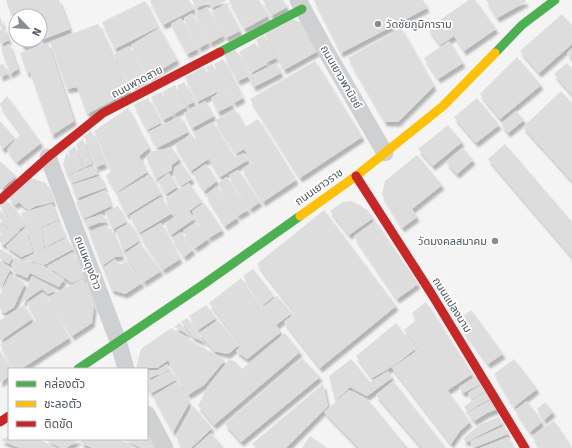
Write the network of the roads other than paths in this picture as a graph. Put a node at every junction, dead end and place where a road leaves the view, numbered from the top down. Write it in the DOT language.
graph roads {
  1 [pos="554,0"];
  2 [pos="300,4"];
  3 [pos="385,153"];
  4 [pos="48,157"];
  5 [pos="356,176"];
  6 [pos="0,200"];
  7 [pos="118,341"];
  8 [pos="79,368"];
  9 [pos="126,368"];
  10 [pos="148,416"];
  11 [pos="165,448"];
  12 [pos="525,448"];
  1 -- 3 [label="street, ถนนเยาวราช"];
  2 -- 3 [label="street, ถนนเยาวพานิชย์"];
  2 -- 4 [label="street, ถนนพาดสาย"];
  3 -- 5 [label="street, ถนนเยาวราช"];
  4 -- 6 [label="street, ถนนพาดสาย"];
  4 -- 7 [label="street, ถนนผดุงด้าว"];
  5 -- 7 [label="street, ถนนเยาวราช"];
  5 -- 12 [label="street, ถนนแปลงนาม"];
  7 -- 8 [label="street, ถนนเยาวราช"];
  7 -- 9 [label="street, ถนนผดุงด้าว"];
  10 -- 11 [label="street"];
}
